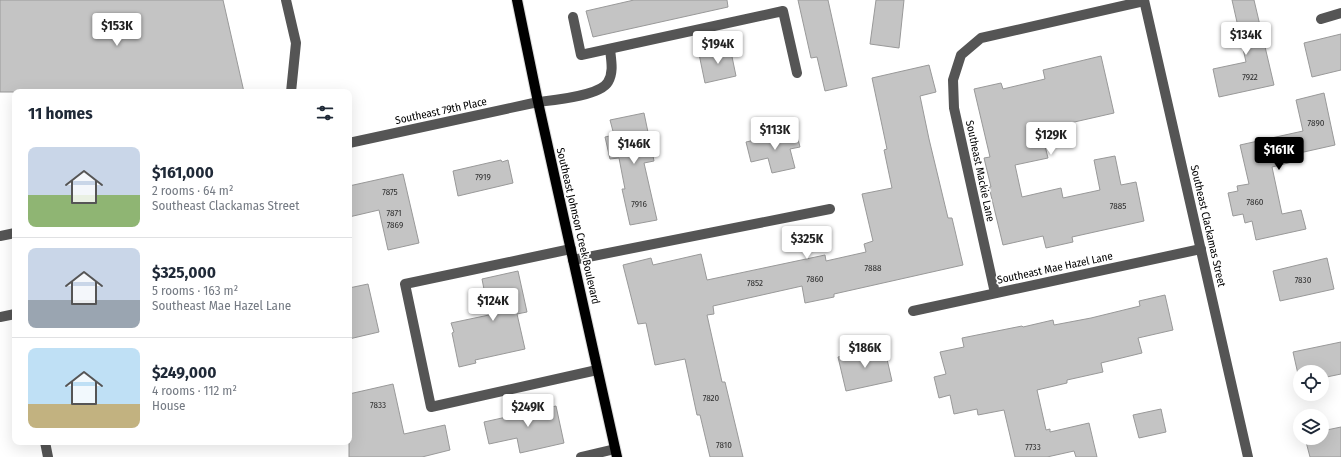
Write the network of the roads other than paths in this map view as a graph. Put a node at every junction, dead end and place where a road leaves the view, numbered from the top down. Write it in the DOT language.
graph roads {
  1 [pos="286,0"];
  2 [pos="517,0"];
  3 [pos="1144,0"];
  4 [pos="1341,12"];
  5 [pos="573,17"];
  6 [pos="1321,19"];
  7 [pos="610,49"];
  8 [pos="797,73"];
  9 [pos="291,89"];
  10 [pos="538,102"];
  11 [pos="352,142"];
  12 [pos="830,209"];
  13 [pos="12,234"];
  14 [pos="0,236"];
  15 [pos="571,249"];
  16 [pos="1201,249"];
  17 [pos="573,260"];
  18 [pos="995,293"];
  19 [pos="913,311"];
  20 [pos="12,315"];
  21 [pos="0,317"];
  22 [pos="598,370"];
  23 [pos="46,445"];
  24 [pos="616,453"];
  25 [pos="48,457"];
  26 [pos="581,457"];
  27 [pos="1248,457"];
  1 -- 9 [label="street"];
  2 -- 10 [label="main road, Southeast Johnson Creek Boulevard"];
  3 -- 16 [label="street, Southeast Clackamas Street"];
  3 -- 18 [label="street, Southeast Mackie Lane"];
  4 -- 6 [label="street"];
  5 -- 7 [label="street"];
  7 -- 8 [label="street"];
  7 -- 10 [label="street, Southeast 79th Place"];
  10 -- 11 [label="street, Southeast 79th Place"];
  10 -- 15 [label="main road, Southeast Johnson Creek Boulevard"];
  12 -- 17 [label="street"];
  13 -- 14 [label="street"];
  15 -- 17 [label="main road, Southeast Johnson Creek Boulevard"];
  15 -- 22 [label="street"];
  16 -- 18 [label="street, Southeast Mae Hazel Lane"];
  16 -- 27 [label="street, Southeast Clackamas Street"];
  17 -- 22 [label="main road, Southeast Johnson Creek Boulevard"];
  18 -- 19 [label="street, Southeast Mae Hazel Lane"];
  20 -- 21 [label="street"];
  22 -- 24 [label="main road, Southeast Johnson Creek Boulevard"];
  23 -- 25 [label="street"];
  24 -- 26 [label="street"];
}
